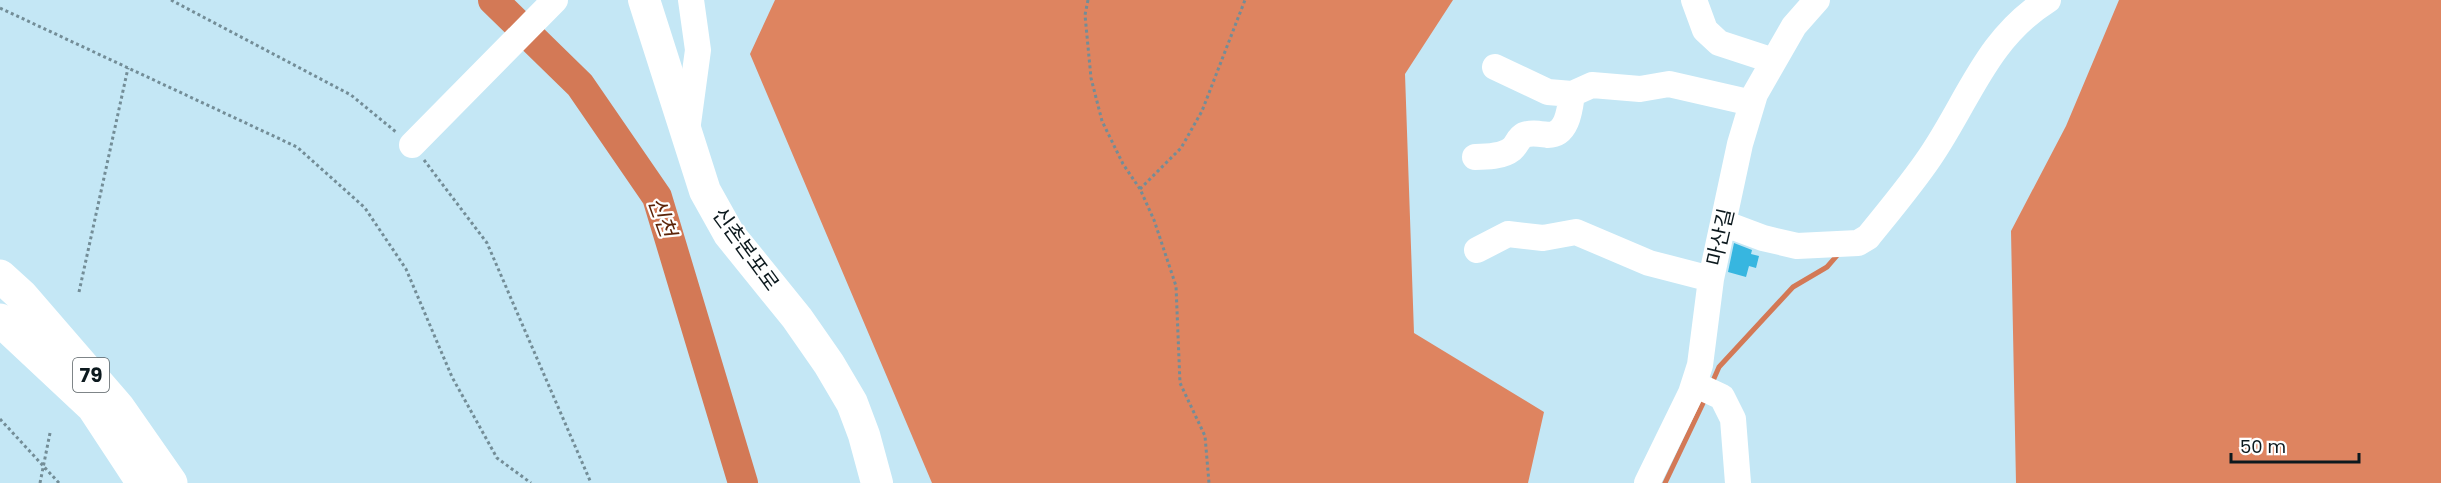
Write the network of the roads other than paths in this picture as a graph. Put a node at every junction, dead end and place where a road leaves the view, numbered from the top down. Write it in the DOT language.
graph roads {
  1 [pos="555,0"];
  2 [pos="644,0"];
  3 [pos="691,0"];
  4 [pos="1694,0"];
  5 [pos="1817,0"];
  6 [pos="2048,0"];
  7 [pos="1774,61"];
  8 [pos="1495,67"];
  9 [pos="1572,94"];
  10 [pos="1752,103"];
  11 [pos="687,134"];
  12 [pos="412,145"];
  13 [pos="1475,158"];
  14 [pos="1723,223"];
  15 [pos="1477,250"];
  16 [pos="0,276"];
  17 [pos="1711,279"];
  18 [pos="0,320"];
  19 [pos="1707,390"];
  20 [pos="143,483"];
  21 [pos="171,483"];
  22 [pos="877,483"];
  23 [pos="1647,483"];
  24 [pos="1738,483"];
  1 -- 12 [label="street"];
  2 -- 11 [label="main road, 신촌본포로"];
  3 -- 11 [label="street"];
  4 -- 7 [label="street"];
  5 -- 7 [label="street, 마산길"];
  6 -- 14 [label="street"];
  7 -- 10 [label="street, 마산길"];
  8 -- 9 [label="street"];
  9 -- 10 [label="street"];
  9 -- 13 [label="street"];
  10 -- 14 [label="street, 마산길"];
  11 -- 22 [label="main road, 신촌본포로"];
  14 -- 17 [label="street, 마산길"];
  15 -- 17 [label="street"];
  16 -- 21 [label="highway, 79"];
  17 -- 19 [label="street, 마산길"];
  18 -- 20 [label="highway, 79"];
  19 -- 23 [label="street, 마산길"];
  19 -- 24 [label="street"];
}
